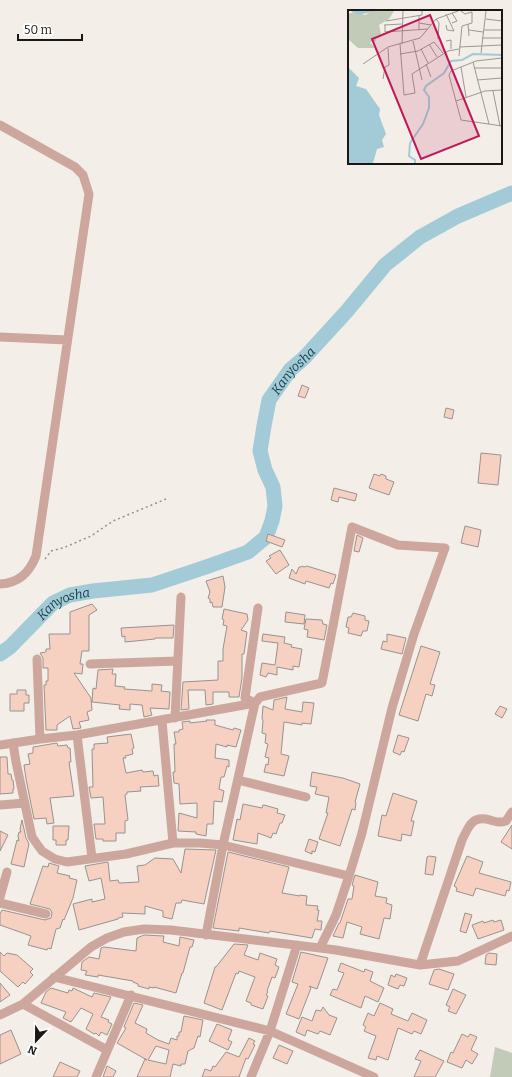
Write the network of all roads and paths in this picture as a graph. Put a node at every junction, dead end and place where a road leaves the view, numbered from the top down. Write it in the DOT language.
graph roads {
  1 [pos="0,125"];
  2 [pos="0,337"];
  3 [pos="67,340"];
  4 [pos="166,500"];
  5 [pos="44,560"];
  6 [pos="0,584"];
  7 [pos="181,597"];
  8 [pos="258,608"];
  9 [pos="37,659"];
  10 [pos="177,661"];
  11 [pos="90,664"];
  12 [pos="255,704"];
  13 [pos="175,718"];
  14 [pos="162,720"];
  15 [pos="77,735"];
  16 [pos="40,739"];
  17 [pos="13,743"];
  18 [pos="0,745"];
  19 [pos="238,780"];
  20 [pos="306,797"];
  21 [pos="25,803"];
  22 [pos="0,805"];
  23 [pos="512,812"];
  24 [pos="173,843"];
  25 [pos="223,845"];
  26 [pos="92,858"];
  27 [pos="7,872"];
  28 [pos="349,876"];
  29 [pos="0,897"];
  30 [pos="0,902"];
  31 [pos="46,914"];
  32 [pos="206,935"];
  33 [pos="512,936"];
  34 [pos="297,945"];
  35 [pos="320,948"];
  36 [pos="420,964"];
  37 [pos="54,977"];
  38 [pos="131,995"];
  39 [pos="23,1004"];
  40 [pos="0,1015"];
  41 [pos="270,1031"];
  42 [pos="107,1050"];
  43 [pos="96,1077"];
  44 [pos="251,1077"];
  45 [pos="374,1077"];
  1 -- 3 [label="street"];
  2 -- 3 [label="street"];
  3 -- 6 [label="street"];
  4 -- 5 [label="path"];
  7 -- 10 [label="street"];
  8 -- 12 [label="street"];
  9 -- 16 [label="street"];
  10 -- 11 [label="street"];
  10 -- 13 [label="street"];
  12 -- 13 [label="street"];
  12 -- 19 [label="street"];
  12 -- 28 [label="street"];
  13 -- 14 [label="street"];
  14 -- 15 [label="street"];
  14 -- 24 [label="street"];
  15 -- 16 [label="street"];
  15 -- 26 [label="street"];
  16 -- 17 [label="street"];
  17 -- 18 [label="street"];
  17 -- 21 [label="street"];
  19 -- 20 [label="street"];
  19 -- 25 [label="street"];
  21 -- 22 [label="street"];
  21 -- 26 [label="street"];
  23 -- 36 [label="street"];
  24 -- 25 [label="street"];
  24 -- 26 [label="street"];
  25 -- 28 [label="street"];
  25 -- 32 [label="street"];
  27 -- 29 [label="street"];
  28 -- 35 [label="street"];
  30 -- 31 [label="street"];
  32 -- 34 [label="street"];
  32 -- 37 [label="street"];
  33 -- 36 [label="street"];
  34 -- 35 [label="street"];
  34 -- 41 [label="street"];
  35 -- 36 [label="street"];
  37 -- 38 [label="street"];
  37 -- 39 [label="street"];
  38 -- 41 [label="street"];
  38 -- 42 [label="street"];
  39 -- 40 [label="street"];
  39 -- 42 [label="street"];
  41 -- 44 [label="street"];
  41 -- 45 [label="street"];
  42 -- 43 [label="street"];
}
